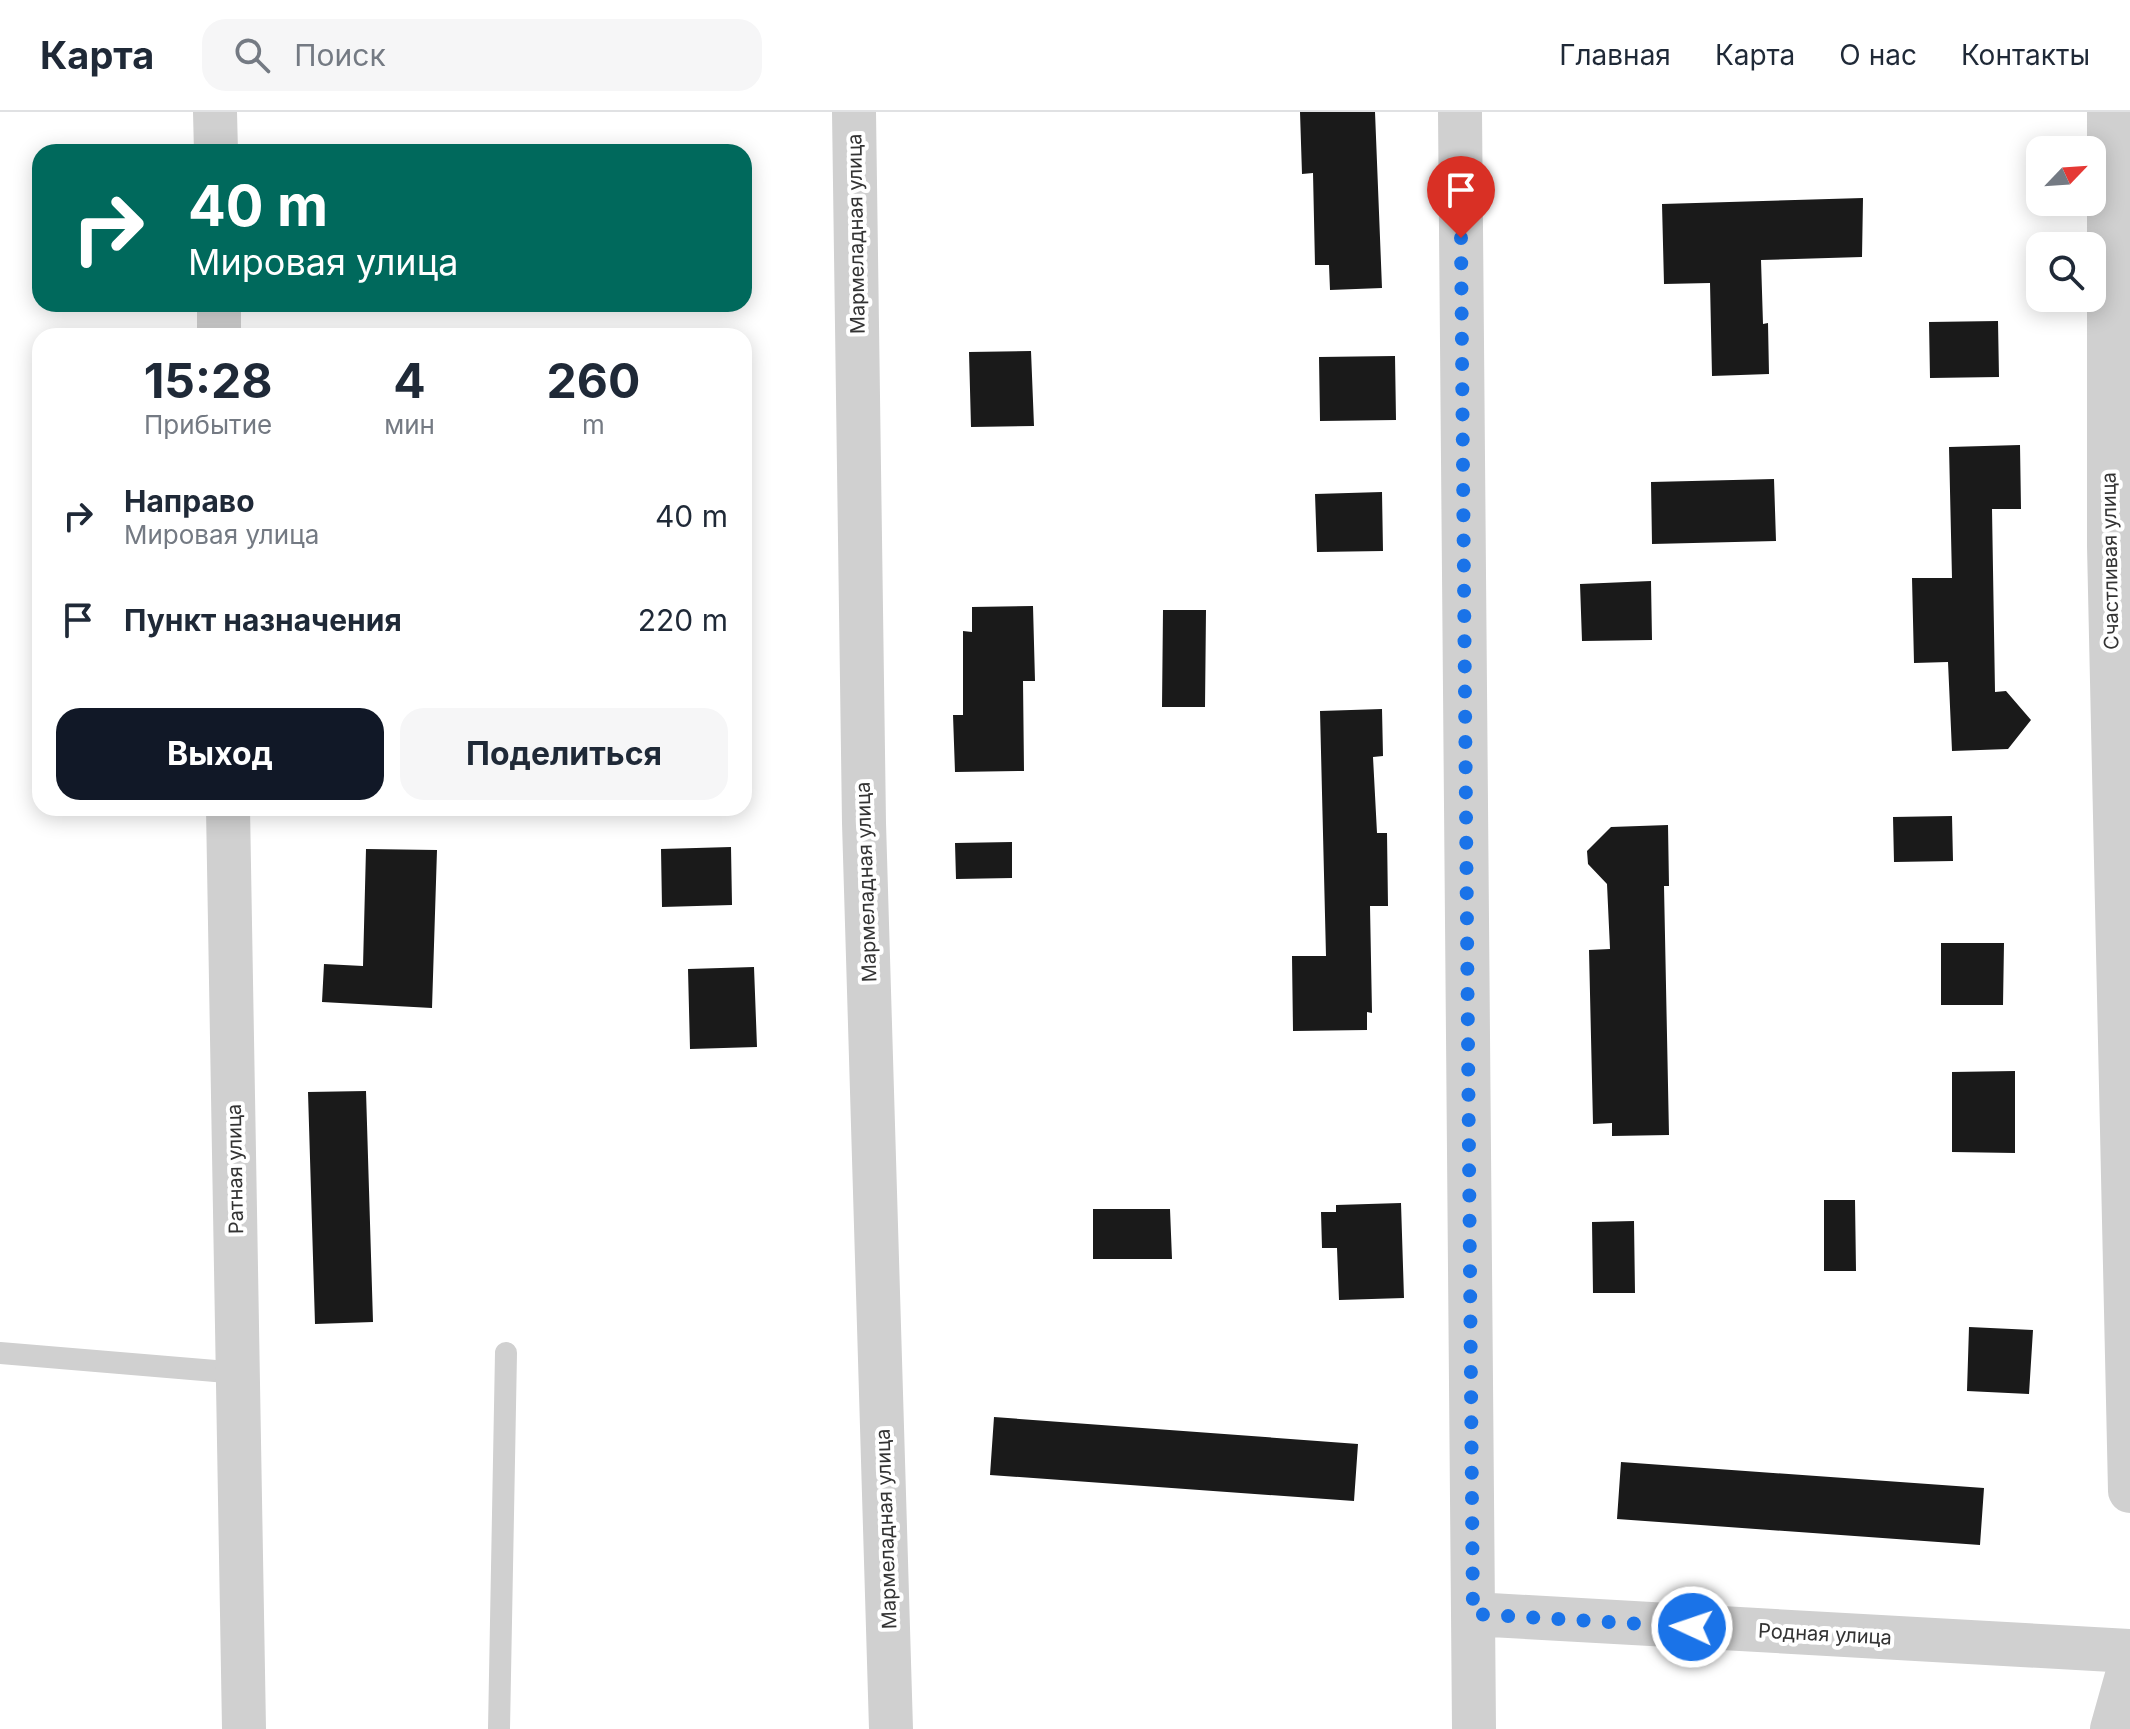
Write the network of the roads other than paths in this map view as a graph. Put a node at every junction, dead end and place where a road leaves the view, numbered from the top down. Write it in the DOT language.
graph roads {
  1 [pos="215,112"];
  2 [pos="854,112"];
  3 [pos="1460,112"];
  4 [pos="2109,112"];
  5 [pos="216,144"];
  6 [pos="228,816"];
  7 [pos="0,1353"];
  8 [pos="506,1353"];
  9 [pos="239,1373"];
  10 [pos="2130,1491"];
  11 [pos="1473,1614"];
  12 [pos="2130,1651"];
  13 [pos="2130,1665"];
  14 [pos="244,1729"];
  15 [pos="499,1729"];
  16 [pos="891,1729"];
  17 [pos="1474,1729"];
  18 [pos="2112,1729"];
  1 -- 5 [label="street"];
  2 -- 16 [label="street, Мармеладная улица"];
  3 -- 11 [label="street"];
  4 -- 10 [label="street, Счастливая улица"];
  6 -- 9 [label="street, Ратная улица"];
  7 -- 9 [label="lane"];
  8 -- 15 [label="lane"];
  9 -- 14 [label="street, Ратная улица"];
  11 -- 12 [label="street, Родная улица"];
  11 -- 17 [label="street"];
  13 -- 18 [label="street"];
}
